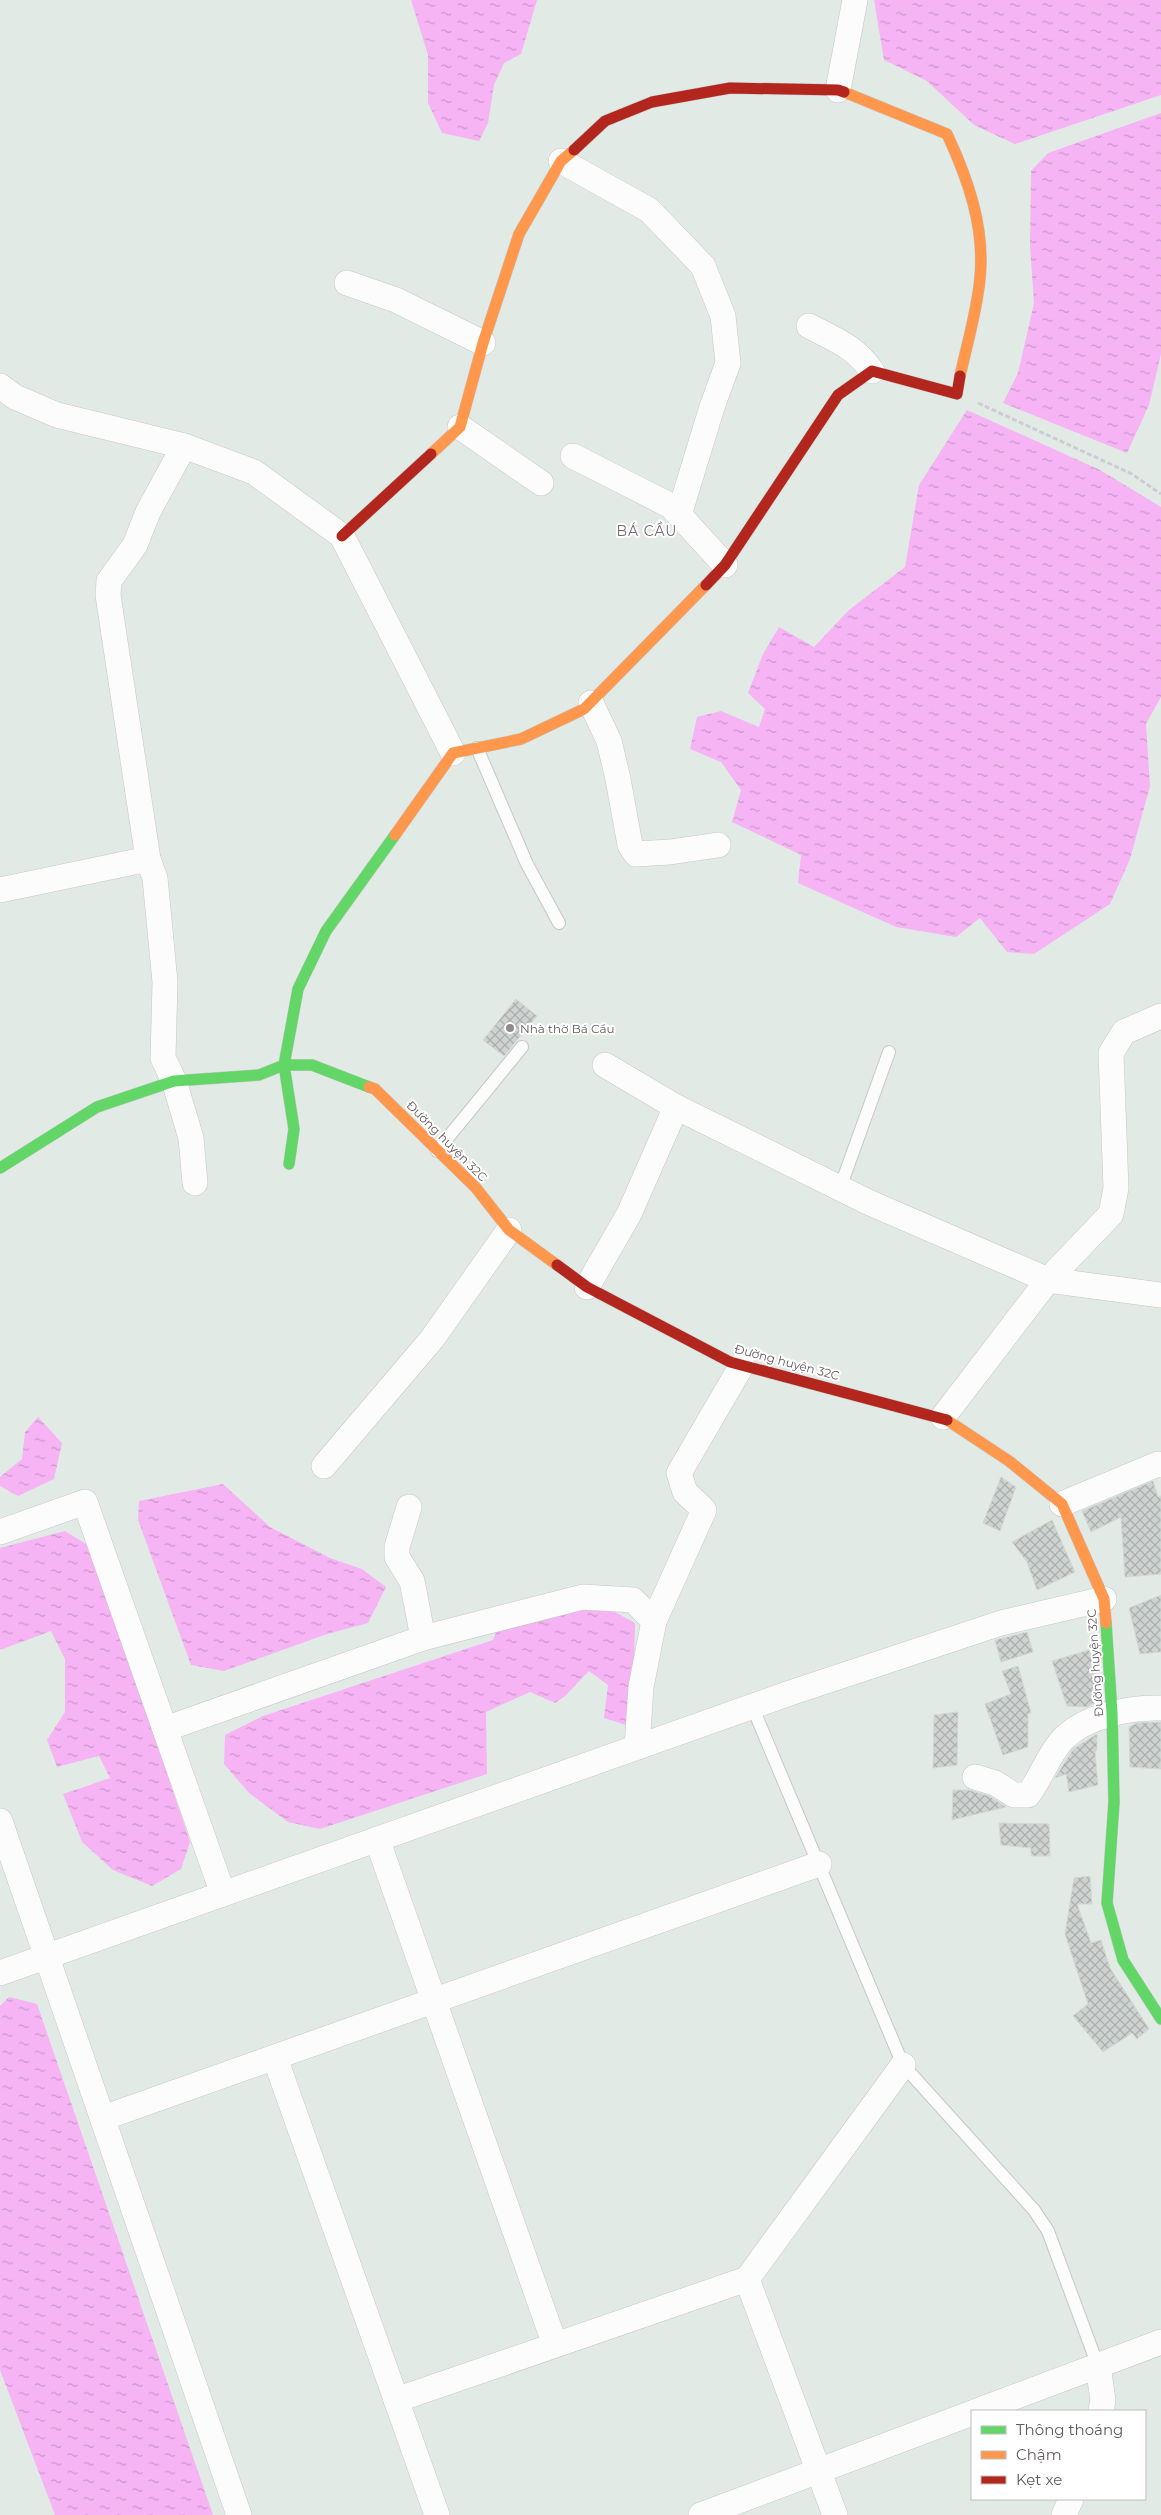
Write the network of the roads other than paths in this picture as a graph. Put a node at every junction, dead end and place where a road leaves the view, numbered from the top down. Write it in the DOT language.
graph roads {
  1 [pos="855,0"];
  2 [pos="838,90"];
  3 [pos="561,161"];
  4 [pos="347,283"];
  5 [pos="809,326"];
  6 [pos="483,344"];
  7 [pos="872,371"];
  8 [pos="0,386"];
  9 [pos="460,427"];
  10 [pos="184,446"];
  11 [pos="573,456"];
  12 [pos="541,483"];
  13 [pos="679,515"];
  14 [pos="342,536"];
  15 [pos="725,566"];
  16 [pos="591,702"];
  17 [pos="465,750"];
  18 [pos="718,845"];
  19 [pos="148,859"];
  20 [pos="0,890"];
  21 [pos="559,923"];
  22 [pos="1161,1016"];
  23 [pos="522,1047"];
  24 [pos="889,1052"];
  25 [pos="284,1065"];
  26 [pos="605,1065"];
  27 [pos="174,1081"];
  28 [pos="676,1107"];
  29 [pos="438,1151"];
  30 [pos="289,1164"];
  31 [pos="0,1168"];
  32 [pos="195,1183"];
  33 [pos="840,1188"];
  34 [pos="509,1230"];
  35 [pos="1048,1280"];
  36 [pos="587,1287"];
  37 [pos="1161,1295"];
  38 [pos="742,1365"];
  39 [pos="943,1417"];
  40 [pos="1161,1465"];
  41 [pos="324,1466"];
  42 [pos="1062,1504"];
  43 [pos="409,1507"];
  44 [pos="0,1532"];
  45 [pos="1104,1599"];
  46 [pos="654,1622"];
  47 [pos="424,1638"];
  48 [pos="752,1706"];
  49 [pos="1161,1708"];
  50 [pos="1112,1713"];
  51 [pos="165,1729"];
  52 [pos="637,1747"];
  53 [pos="975,1777"];
  54 [pos="0,1821"];
  55 [pos="377,1839"];
  56 [pos="818,1864"];
  57 [pos="222,1894"];
  58 [pos="47,1956"];
  59 [pos="0,1973"];
  60 [pos="434,2001"];
  61 [pos="1161,2019"];
  62 [pos="275,2058"];
  63 [pos="903,2065"];
  64 [pos="102,2118"];
  65 [pos="747,2279"];
  66 [pos="1161,2342"];
  67 [pos="555,2345"];
  68 [pos="1098,2366"];
  69 [pos="396,2400"];
  70 [pos="980,2410"];
  71 [pos="1101,2410"];
  72 [pos="971,2413"];
  73 [pos="819,2471"];
  74 [pos="1071,2500"];
  75 [pos="239,2515"];
  76 [pos="437,2515"];
  77 [pos="701,2515"];
  78 [pos="835,2515"];
  79 [pos="1064,2515"];
  1 -- 2 [label="street"];
  2 -- 3 [label="street"];
  2 -- 7 [label="street"];
  3 -- 6 [label="street"];
  3 -- 13 [label="street"];
  4 -- 6 [label="street"];
  5 -- 7 [label="street"];
  6 -- 9 [label="street"];
  7 -- 15 [label="street"];
  8 -- 10 [label="street"];
  9 -- 12 [label="street"];
  9 -- 14 [label="street"];
  10 -- 14 [label="street"];
  10 -- 19 [label="street"];
  11 -- 13 [label="street"];
  13 -- 15 [label="street"];
  14 -- 17 [label="street"];
  15 -- 16 [label="street"];
  16 -- 17 [label="street"];
  16 -- 18 [label="street"];
  17 -- 21 [label="lane"];
  17 -- 25 [label="street"];
  19 -- 20 [label="street"];
  19 -- 27 [label="street"];
  22 -- 35 [label="street"];
  23 -- 29 [label="lane"];
  24 -- 33 [label="lane"];
  25 -- 27 [label="street, Đường huyện 32C"];
  25 -- 29 [label="street, Đường huyện 32C"];
  25 -- 30 [label="street"];
  26 -- 28 [label="street"];
  27 -- 31 [label="street, Đường huyện 32C"];
  27 -- 32 [label="street"];
  28 -- 33 [label="street"];
  28 -- 36 [label="street"];
  29 -- 34 [label="street, Đường huyện 32C"];
  33 -- 35 [label="street"];
  34 -- 36 [label="street, Đường huyện 32C"];
  34 -- 41 [label="street"];
  35 -- 37 [label="street"];
  35 -- 39 [label="street"];
  36 -- 38 [label="street, Đường huyện 32C"];
  38 -- 39 [label="street, Đường huyện 32C"];
  38 -- 46 [label="street"];
  39 -- 42 [label="street, Đường huyện 32C"];
  40 -- 42 [label="street"];
  42 -- 45 [label="street, Đường huyện 32C"];
  43 -- 47 [label="street"];
  44 -- 51 [label="street"];
  45 -- 48 [label="street"];
  45 -- 50 [label="street, Đường huyện 32C"];
  46 -- 47 [label="street"];
  46 -- 52 [label="street"];
  47 -- 51 [label="street"];
  48 -- 52 [label="street"];
  48 -- 56 [label="lane"];
  49 -- 50 [label="street"];
  50 -- 53 [label="street"];
  50 -- 61 [label="street, Đường huyện 32C"];
  51 -- 57 [label="street"];
  52 -- 55 [label="street"];
  54 -- 58 [label="street"];
  55 -- 57 [label="street"];
  55 -- 60 [label="street"];
  56 -- 60 [label="street"];
  56 -- 63 [label="lane"];
  57 -- 58 [label="street"];
  58 -- 59 [label="street"];
  58 -- 64 [label="street"];
  60 -- 62 [label="street"];
  60 -- 67 [label="street"];
  62 -- 64 [label="street"];
  62 -- 69 [label="street"];
  63 -- 65 [label="street"];
  63 -- 68 [label="lane"];
  64 -- 75 [label="street"];
  65 -- 67 [label="street"];
  65 -- 73 [label="street"];
  66 -- 68 [label="street"];
  67 -- 69 [label="street"];
  68 -- 70 [label="street"];
  68 -- 71 [label="street"];
  69 -- 76 [label="street"];
  72 -- 73 [label="street"];
  73 -- 77 [label="street"];
  73 -- 78 [label="street"];
  74 -- 79 [label="street"];
}
